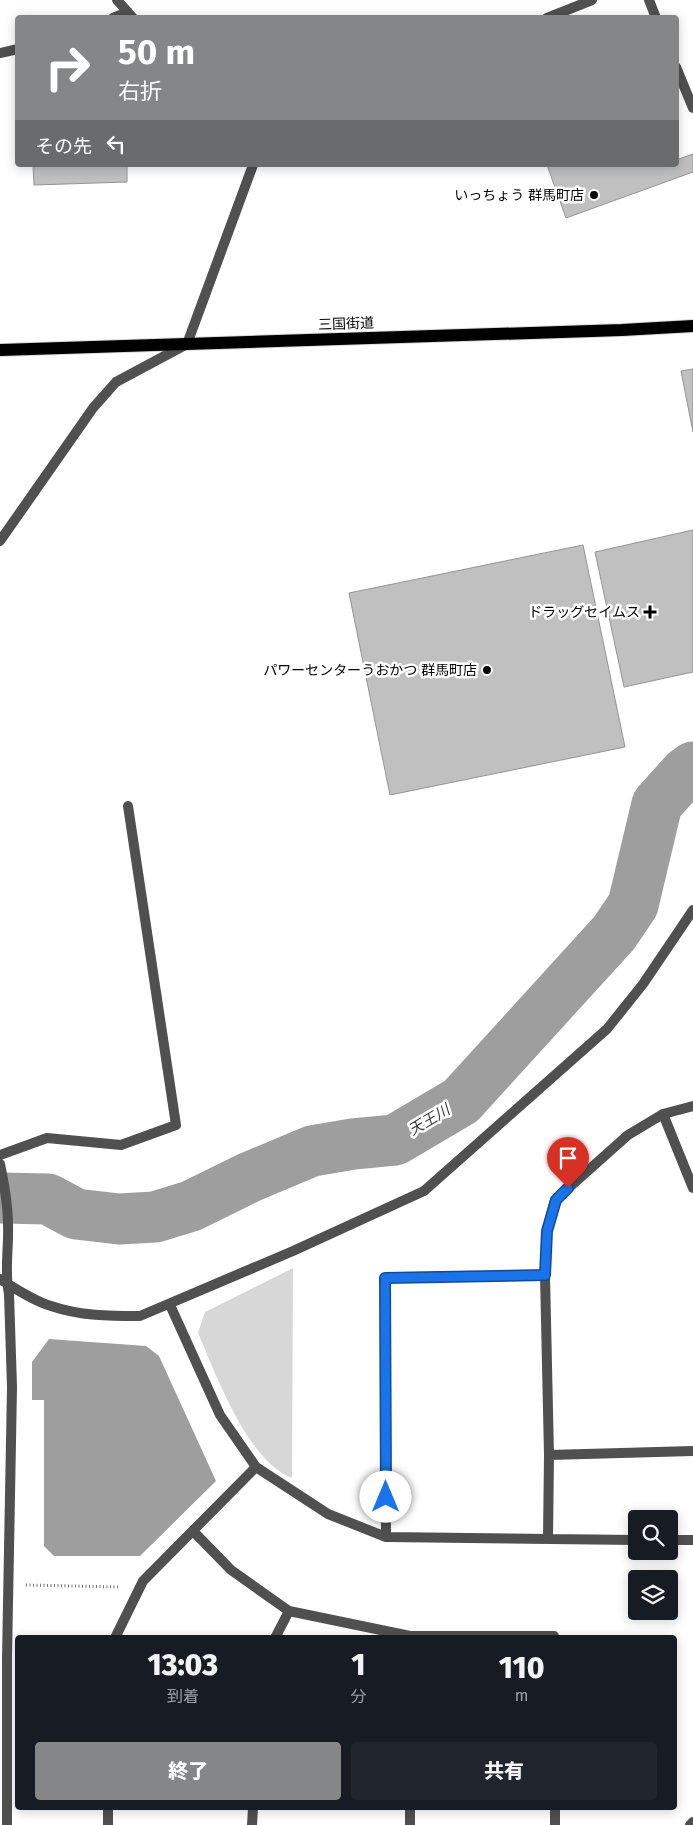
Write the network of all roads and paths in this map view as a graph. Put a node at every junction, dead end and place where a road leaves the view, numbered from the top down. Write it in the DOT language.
graph roads {
  1 [pos="117,0"];
  2 [pos="592,0"];
  3 [pos="649,0"];
  4 [pos="131,15"];
  5 [pos="554,15"];
  6 [pos="655,15"];
  7 [pos="15,50"];
  8 [pos="0,53"];
  9 [pos="679,74"];
  10 [pos="693,108"];
  11 [pos="252,167"];
  12 [pos="693,326"];
  13 [pos="187,344"];
  14 [pos="0,350"];
  15 [pos="0,541"];
  16 [pos="128,806"];
  17 [pos="693,910"];
  18 [pos="693,1106"];
  19 [pos="663,1114"];
  20 [pos="0,1155"];
  21 [pos="0,1164"];
  22 [pos="693,1188"];
  23 [pos="545,1275"];
  24 [pos="3,1281"];
  25 [pos="170,1304"];
  26 [pos="693,1451"];
  27 [pos="549,1455"];
  28 [pos="256,1467"];
  29 [pos="5,1484"];
  30 [pos="194,1532"];
  31 [pos="386,1537"];
  32 [pos="548,1539"];
  33 [pos="628,1540"];
  34 [pos="678,1540"];
  35 [pos="693,1540"];
  36 [pos="8,1584"];
  37 [pos="141,1587"];
  38 [pos="289,1611"];
  39 [pos="117,1635"];
  40 [pos="277,1635"];
  41 [pos="401,1635"];
  42 [pos="4,1658"];
  43 [pos="108,1810"];
  44 [pos="253,1810"];
  45 [pos="410,1810"];
  46 [pos="555,1810"];
  47 [pos="693,1822"];
  48 [pos="7,1825"];
  49 [pos="108,1825"];
  50 [pos="252,1825"];
  51 [pos="410,1825"];
  52 [pos="555,1825"];
  53 [pos="690,1825"];
  1 -- 4 [label="street"];
  2 -- 5 [label="street"];
  3 -- 6 [label="street"];
  7 -- 8 [label="street"];
  9 -- 10 [label="street"];
  11 -- 13 [label="street"];
  12 -- 13 [label="main road, 三国街道"];
  13 -- 14 [label="main road, 三国街道"];
  13 -- 15 [label="street"];
  16 -- 20 [label="street"];
  17 -- 25 [label="street"];
  18 -- 19 [label="street"];
  19 -- 22 [label="street"];
  19 -- 23 [label="street"];
  21 -- 24 [label="street"];
  23 -- 27 [label="street"];
  23 -- 31 [label="street"];
  24 -- 25 [label="street"];
  24 -- 29 [label="street"];
  25 -- 28 [label="street"];
  26 -- 27 [label="street"];
  27 -- 32 [label="street"];
  28 -- 30 [label="street"];
  28 -- 31 [label="street"];
  29 -- 36 [label="street"];
  30 -- 37 [label="street"];
  30 -- 38 [label="street"];
  31 -- 32 [label="street"];
  32 -- 33 [label="street"];
  34 -- 35 [label="street"];
  36 -- 37 [label="path"];
  36 -- 42 [label="street"];
  37 -- 39 [label="street"];
  38 -- 40 [label="street"];
  38 -- 41 [label="street"];
  42 -- 48 [label="street"];
  43 -- 49 [label="street"];
  44 -- 50 [label="street"];
  45 -- 51 [label="street"];
  46 -- 52 [label="street"];
  47 -- 53 [label="street"];
}
